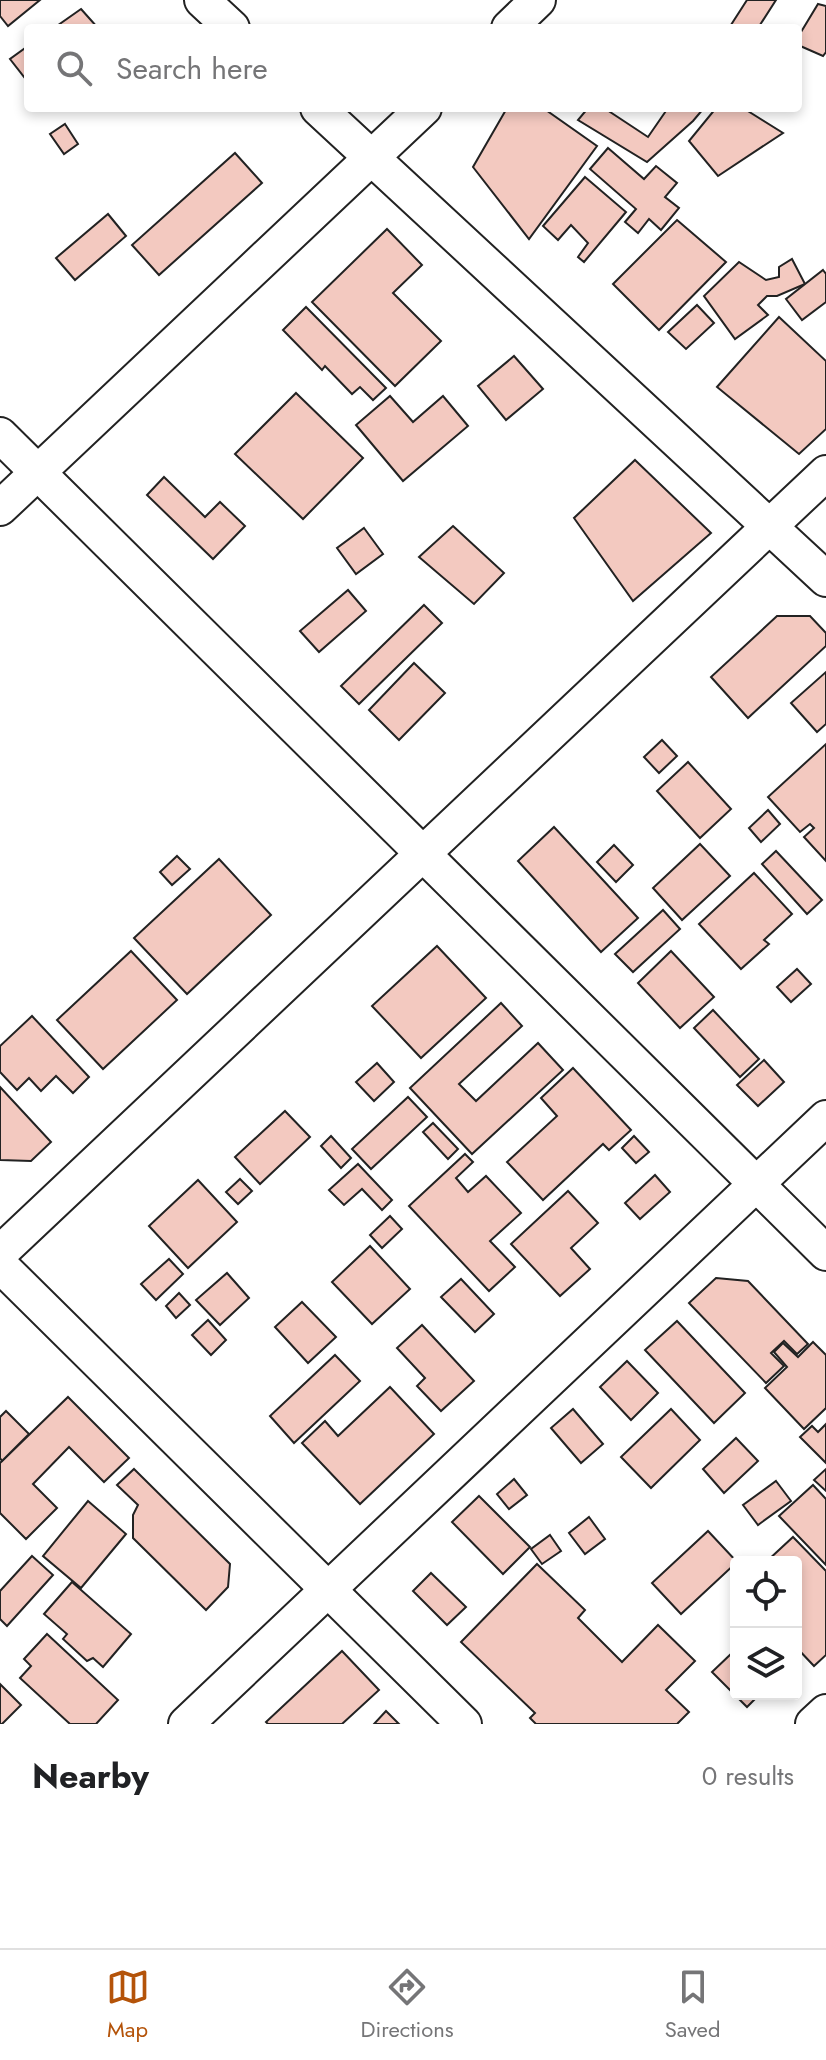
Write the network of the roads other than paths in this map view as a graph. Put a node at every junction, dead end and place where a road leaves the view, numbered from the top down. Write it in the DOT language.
graph roads {
  1 [pos="202,0"];
  2 [pos="538,0"];
  3 [pos="228,24"];
  4 [pos="513,24"];
  5 [pos="322,112"];
  6 [pos="420,112"];
  7 [pos="372,157"];
  8 [pos="0,435"];
  9 [pos="38,472"];
  10 [pos="826,473"];
  11 [pos="0,508"];
  12 [pos="769,527"];
  13 [pos="826,579"];
  14 [pos="423,853"];
  15 [pos="826,1118"];
  16 [pos="756,1184"];
  17 [pos="0,1253"];
  18 [pos="826,1253"];
  19 [pos="0,1265"];
  20 [pos="327,1590"];
  21 [pos="826,1712"];
  22 [pos="186,1724"];
  23 [pos="464,1724"];
  24 [pos="813,1724"];
  1 -- 3 [label="street"];
  2 -- 4 [label="street"];
  5 -- 7 [label="street"];
  6 -- 7 [label="street"];
  7 -- 9 [label="street"];
  7 -- 12 [label="street"];
  8 -- 9 [label="street"];
  9 -- 11 [label="street"];
  9 -- 14 [label="street"];
  10 -- 12 [label="street"];
  12 -- 13 [label="street"];
  12 -- 14 [label="street"];
  14 -- 16 [label="street"];
  14 -- 17 [label="street"];
  15 -- 16 [label="street"];
  16 -- 18 [label="street"];
  16 -- 20 [label="street"];
  19 -- 20 [label="street"];
  20 -- 22 [label="street"];
  20 -- 23 [label="street"];
  21 -- 24 [label="street"];
}
